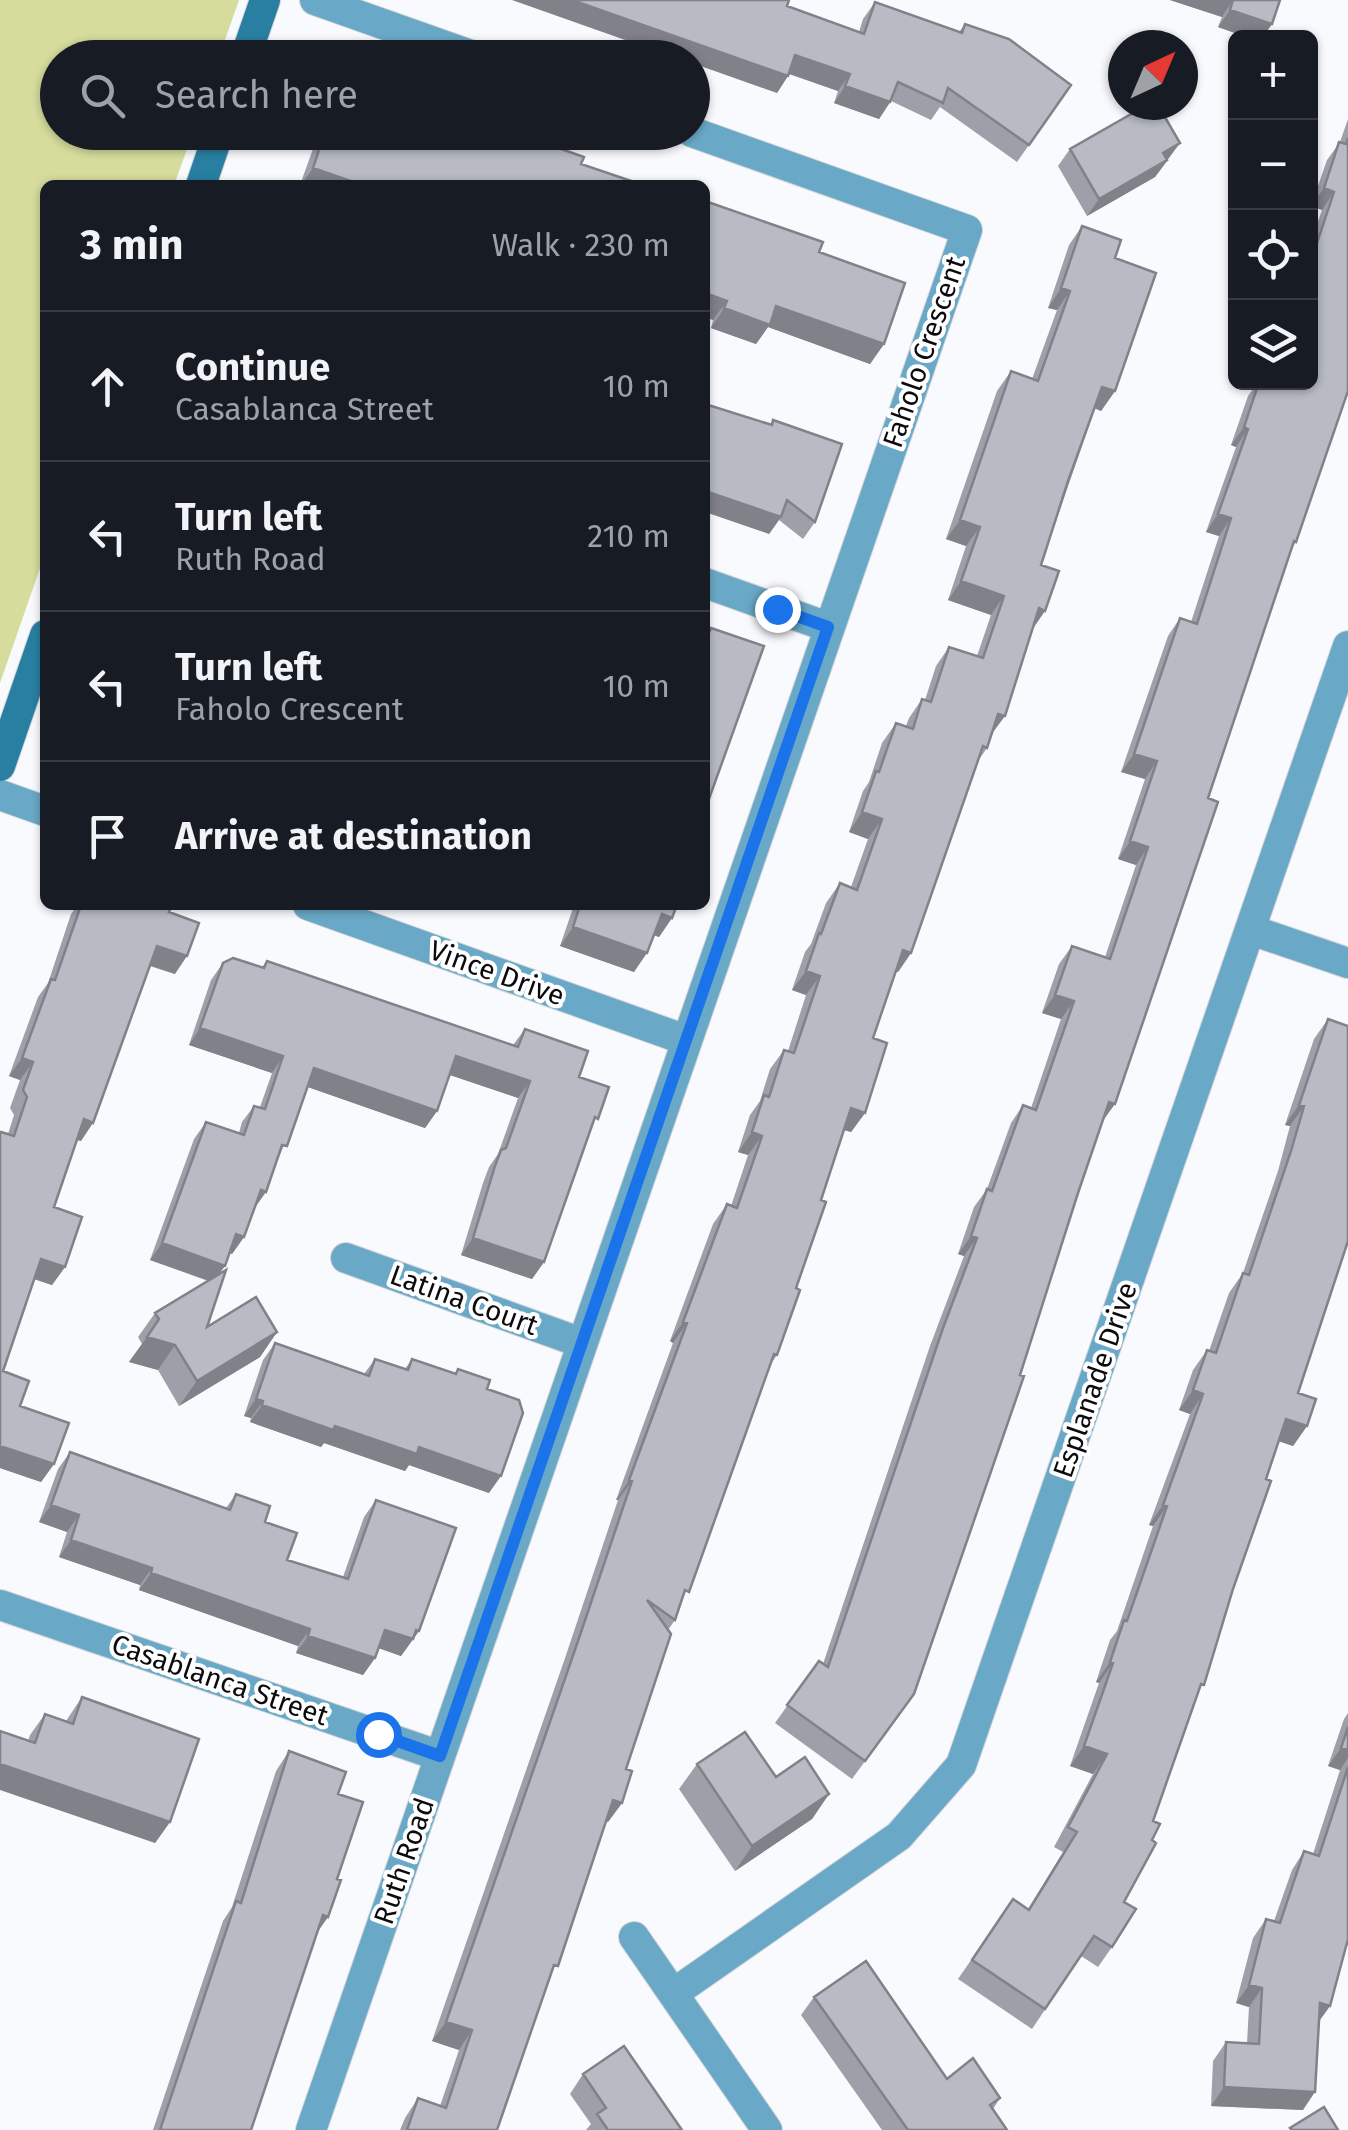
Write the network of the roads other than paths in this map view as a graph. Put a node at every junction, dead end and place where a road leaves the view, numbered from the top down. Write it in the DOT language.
graph roads {
  1 [pos="265,0"];
  2 [pos="315,0"];
  3 [pos="251,40"];
  4 [pos="428,40"];
  5 [pos="710,138"];
  6 [pos="213,150"];
  7 [pos="203,180"];
  8 [pos="710,585"];
  9 [pos="828,627"];
  10 [pos="1348,646"];
  11 [pos="40,650"];
  12 [pos="0,766"];
  13 [pos="0,795"];
  14 [pos="40,809"];
  15 [pos="322,910"];
  16 [pos="1251,930"];
  17 [pos="1348,963"];
  18 [pos="686,1040"];
  19 [pos="346,1258"];
  20 [pos="582,1342"];
  21 [pos="0,1605"];
  22 [pos="440,1756"];
  23 [pos="634,1937"];
  24 [pos="674,1993"];
  25 [pos="311,2130"];
  26 [pos="767,2130"];
  1 -- 3 [label="street"];
  2 -- 4 [label="street"];
  5 -- 9 [label="street, Faholo Crescent"];
  6 -- 7 [label="street"];
  8 -- 9 [label="street"];
  9 -- 18 [label="street, Ruth Road"];
  10 -- 16 [label="street, Esplanade Drive"];
  11 -- 12 [label="street"];
  13 -- 14 [label="street"];
  15 -- 18 [label="street, Vince Drive"];
  16 -- 17 [label="street"];
  16 -- 24 [label="street, Esplanade Drive"];
  18 -- 20 [label="street, Ruth Road"];
  19 -- 20 [label="street, Latina Court"];
  20 -- 22 [label="street, Ruth Road"];
  21 -- 22 [label="street, Casablanca Street"];
  22 -- 25 [label="street, Ruth Road"];
  23 -- 24 [label="street"];
  24 -- 26 [label="street"];
}
